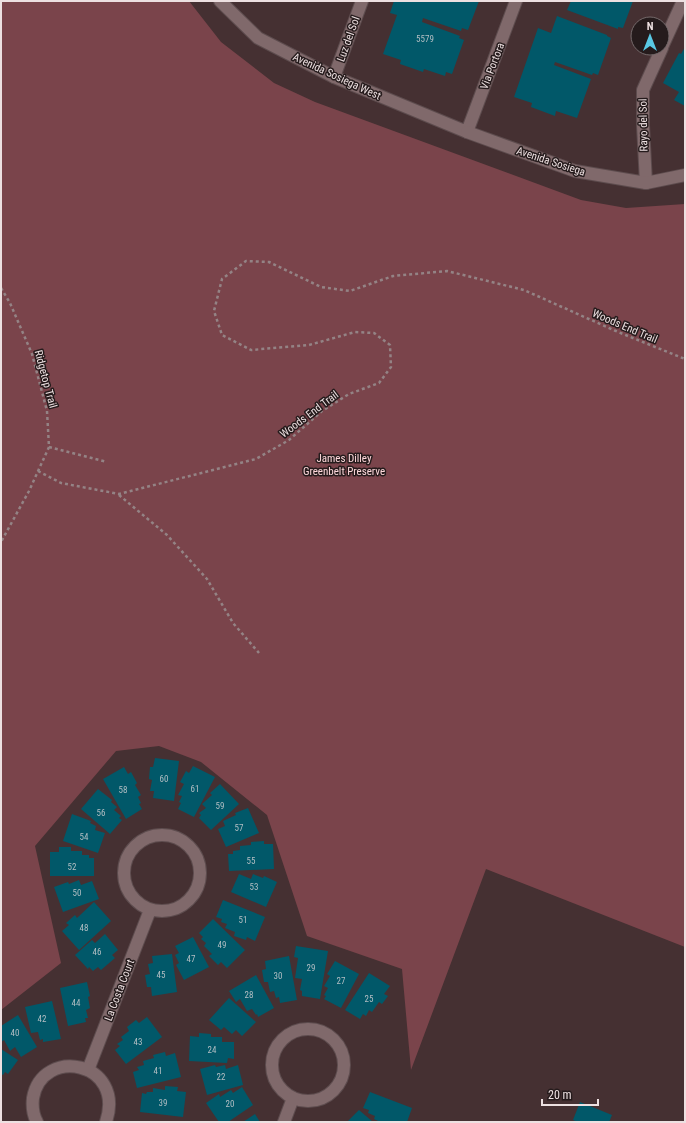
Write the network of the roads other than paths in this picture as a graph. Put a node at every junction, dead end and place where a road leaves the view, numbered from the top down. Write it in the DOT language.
graph roads {
  1 [pos="220,1"];
  2 [pos="362,1"];
  3 [pos="516,1"];
  4 [pos="683,1"];
  5 [pos="670,29"];
  6 [pos="658,56"];
  7 [pos="334,76"];
  8 [pos="467,132"];
  9 [pos="685,175"];
  10 [pos="646,183"];
  11 [pos="150,910"];
  12 [pos="88,1070"];
  13 [pos="294,1098"];
  14 [pos="37,1122"];
  15 [pos="106,1122"];
  16 [pos="284,1122"];
  1 -- 7 [label="street, Avenida Sosiega West"];
  2 -- 7 [label="street, Luz del Sol"];
  3 -- 8 [label="street, Via Portora"];
  4 -- 5 [label="street, Rayo del Sol"];
  6 -- 10 [label="street, Rayo del Sol"];
  7 -- 8 [label="street, Avenida Sosiega West"];
  8 -- 10 [label="street, Avenida Sosiega"];
  9 -- 10 [label="street, Avenida Sosiega"];
  11 -- 11 [label="street"];
  11 -- 12 [label="street, La Costa Court"];
  12 -- 14 [label="street"];
  12 -- 15 [label="street"];
  13 -- 13 [label="street"];
  13 -- 16 [label="street"];
}
